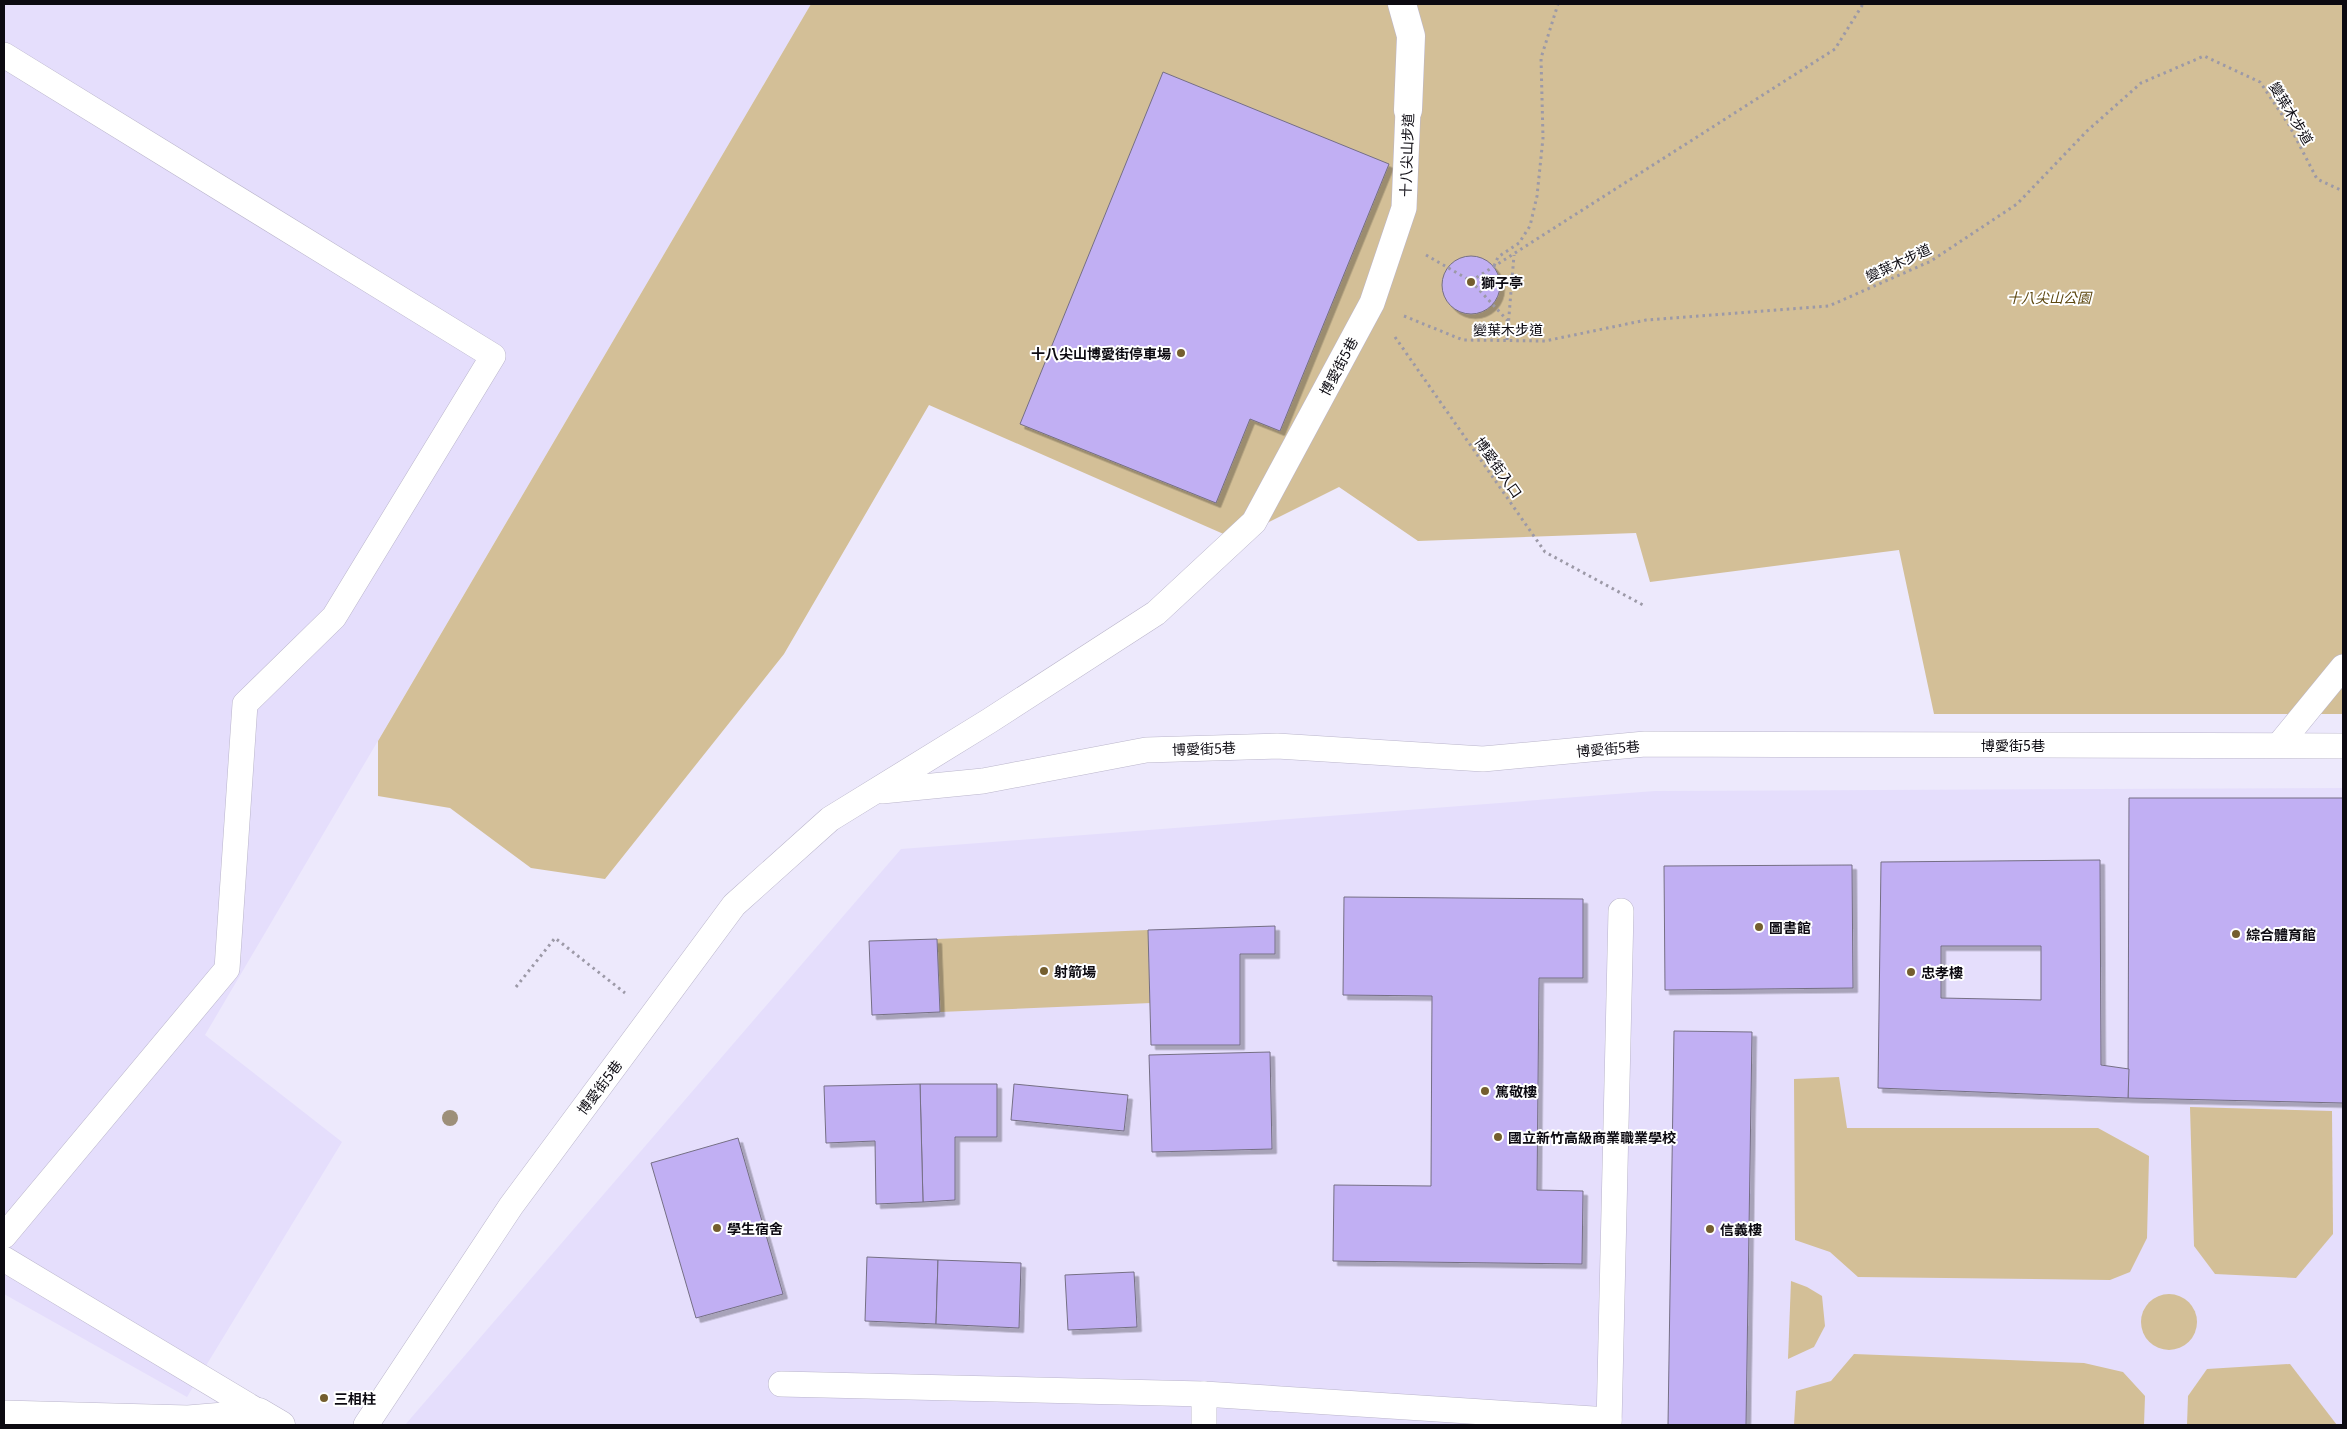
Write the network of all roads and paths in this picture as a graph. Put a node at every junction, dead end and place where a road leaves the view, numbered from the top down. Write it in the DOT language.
graph roads {
  1 [pos="1402,4"];
  2 [pos="1558,4"];
  3 [pos="1862,4"];
  4 [pos="4,55"];
  5 [pos="1408,110"];
  6 [pos="2343,191"];
  7 [pos="1395,236"];
  8 [pos="1514,255"];
  9 [pos="1494,268"];
  10 [pos="1472,281"];
  11 [pos="1372,303"];
  12 [pos="1508,321"];
  13 [pos="1507,340"];
  14 [pos="1642,605"];
  15 [pos="2343,667"];
  16 [pos="2279,745"];
  17 [pos="2343,746"];
  18 [pos="878,792"];
  19 [pos="1621,911"];
  20 [pos="516,987"];
  21 [pos="632,999"];
  22 [pos="4,1236"];
  23 [pos="4,1260"];
  24 [pos="781,1384"];
  25 [pos="1204,1394"];
  26 [pos="4,1413"];
  27 [pos="270,1419"];
  28 [pos="1609,1423"];
  29 [pos="366,1425"];
  30 [pos="1204,1425"];
  1 -- 5 [label="street, 十八尖山步道"];
  2 -- 9 [label="path"];
  3 -- 8 [label="path"];
  4 -- 22 [label="lane"];
  5 -- 7 [label="lane, 十八尖山步道"];
  6 -- 13 [label="path, 變葉木步道"];
  7 -- 10 [label="path"];
  7 -- 11 [label="lane, 十八尖山步道"];
  8 -- 9 [label="path"];
  8 -- 12 [label="path"];
  9 -- 10 [label="path"];
  10 -- 12 [label="path"];
  11 -- 13 [label="path, 變葉木步道"];
  11 -- 14 [label="path, 博愛街入口"];
  11 -- 18 [label="lane, 博愛街5巷"];
  12 -- 13 [label="path"];
  15 -- 16 [label="lane"];
  16 -- 17 [label="lane, 博愛街5巷"];
  16 -- 18 [label="lane, 博愛街5巷"];
  18 -- 29 [label="lane, 博愛街5巷"];
  19 -- 28 [label="lane"];
  20 -- 21 [label="path"];
  23 -- 27 [label="lane"];
  24 -- 25 [label="lane"];
  25 -- 28 [label="lane"];
  25 -- 30 [label="lane"];
  26 -- 27 [label="lane"];
}
